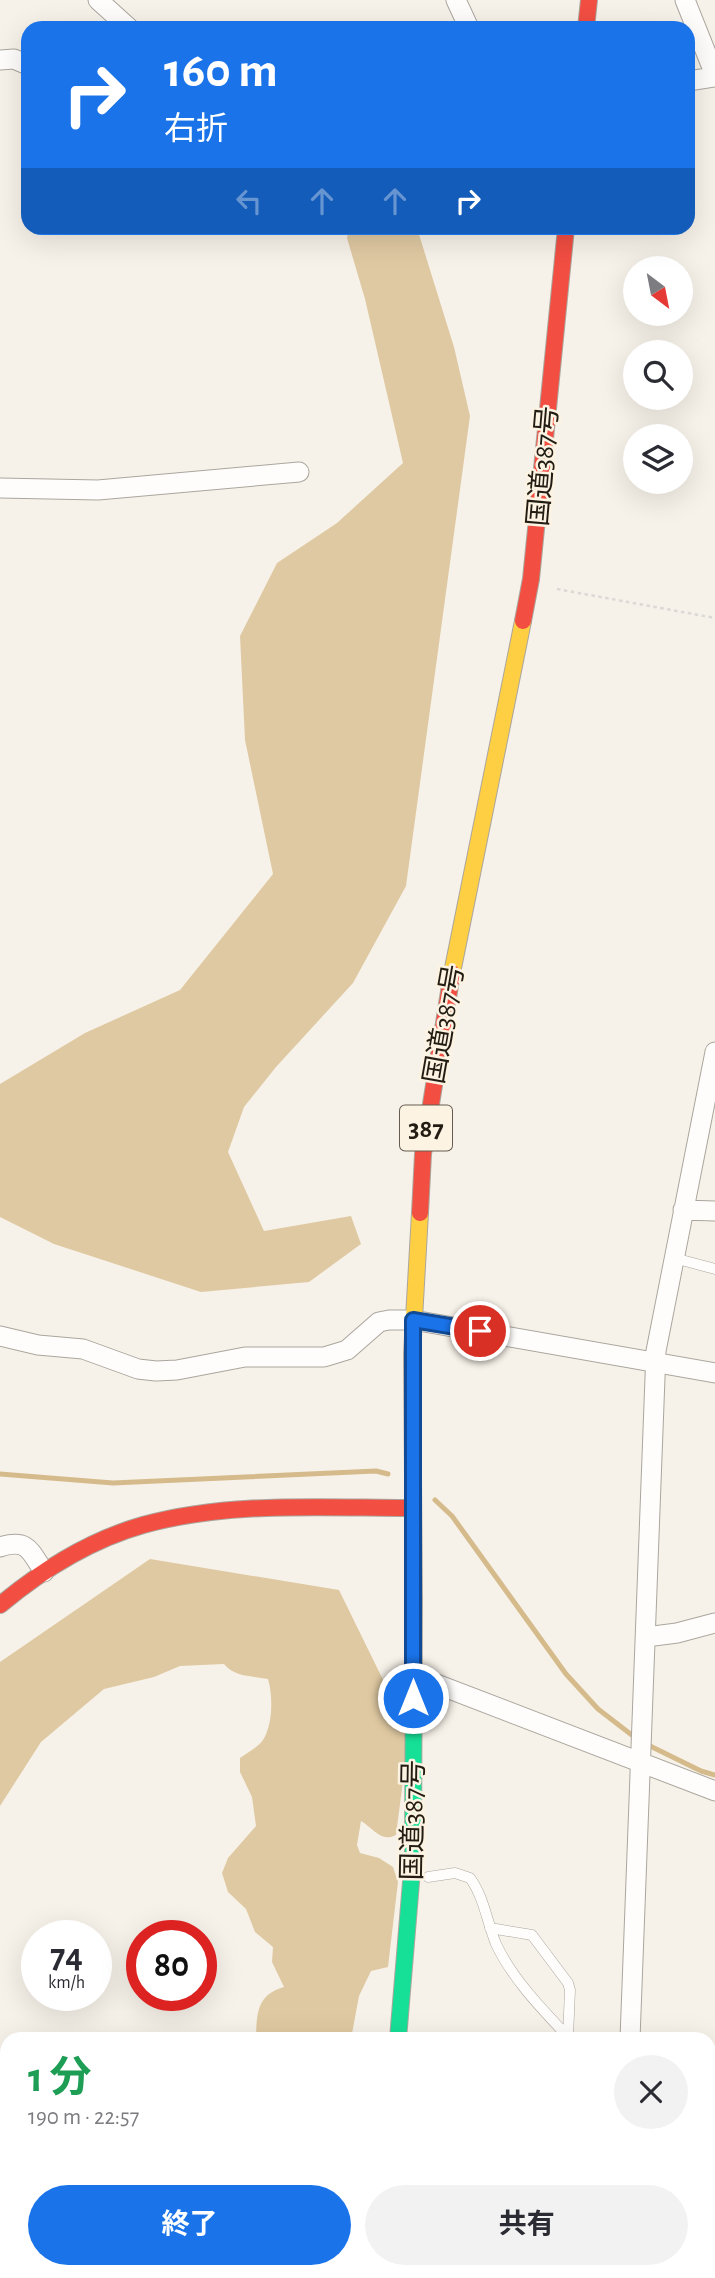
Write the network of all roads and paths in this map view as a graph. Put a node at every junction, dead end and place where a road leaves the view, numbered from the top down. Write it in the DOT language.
graph roads {
  1 [pos="98,0"];
  2 [pos="456,0"];
  3 [pos="589,0"];
  4 [pos="685,0"];
  5 [pos="122,21"];
  6 [pos="466,21"];
  7 [pos="587,21"];
  8 [pos="693,21"];
  9 [pos="695,25"];
  10 [pos="0,60"];
  11 [pos="21,62"];
  12 [pos="715,76"];
  13 [pos="695,79"];
  14 [pos="565,235"];
  15 [pos="299,472"];
  16 [pos="0,488"];
  17 [pos="530,584"];
  18 [pos="715,618"];
  19 [pos="715,1052"];
  20 [pos="683,1210"];
  21 [pos="715,1211"];
  22 [pos="674,1258"];
  23 [pos="715,1269"];
  24 [pos="413,1320"];
  25 [pos="0,1336"];
  26 [pos="655,1362"];
  27 [pos="715,1373"];
  28 [pos="413,1508"];
  29 [pos="0,1547"];
  30 [pos="44,1572"];
  31 [pos="0,1605"];
  32 [pos="715,1623"];
  33 [pos="646,1637"];
  34 [pos="413,1675"];
  35 [pos="641,1764"];
  36 [pos="715,1791"];
  37 [pos="428,1877"];
  38 [pos="490,1928"];
  39 [pos="399,2032"];
  40 [pos="564,2032"];
  41 [pos="569,2032"];
  42 [pos="630,2032"];
  1 -- 5 [label="street"];
  2 -- 6 [label="street"];
  3 -- 7 [label="main road"];
  4 -- 8 [label="street"];
  9 -- 12 [label="street"];
  10 -- 11 [label="street"];
  12 -- 13 [label="street"];
  14 -- 17 [label="main road, 国道387号 / 387"];
  15 -- 16 [label="street"];
  17 -- 18 [label="path"];
  17 -- 24 [label="main road, 国道387号 / 387"];
  19 -- 20 [label="street"];
  20 -- 21 [label="street"];
  20 -- 22 [label="street"];
  22 -- 23 [label="lane"];
  22 -- 26 [label="street"];
  24 -- 25 [label="street"];
  24 -- 26 [label="street"];
  24 -- 28 [label="main road, 国道387号 / 387"];
  26 -- 27 [label="street"];
  26 -- 33 [label="street"];
  28 -- 30 [label="main road"];
  28 -- 34 [label="main road, 国道387号 / 387"];
  29 -- 30 [label="street"];
  30 -- 31 [label="main road"];
  32 -- 33 [label="street"];
  33 -- 35 [label="street"];
  34 -- 35 [label="street"];
  34 -- 39 [label="main road, 国道387号 / 387"];
  35 -- 36 [label="street"];
  35 -- 42 [label="street"];
  37 -- 38 [label="lane"];
  38 -- 40 [label="lane"];
  38 -- 41 [label="lane"];
}
